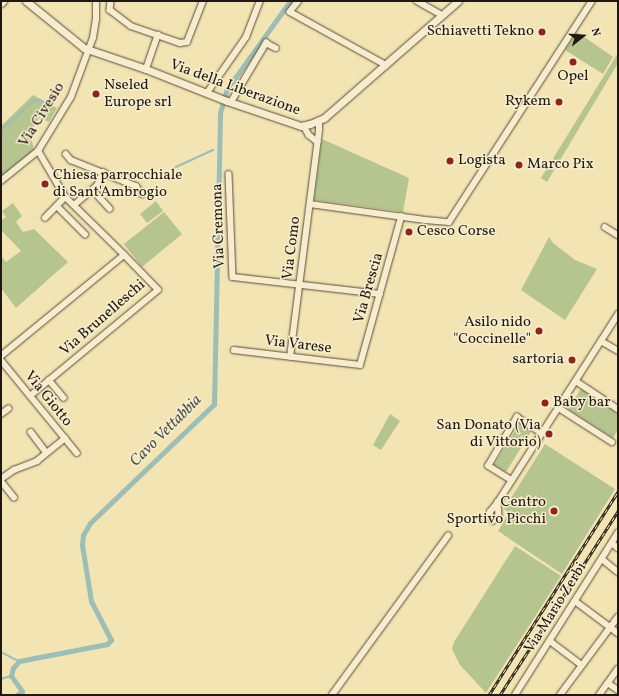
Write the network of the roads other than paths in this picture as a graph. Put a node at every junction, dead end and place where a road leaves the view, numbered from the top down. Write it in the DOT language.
graph roads {
  1 [pos="26,1"];
  2 [pos="96,1"];
  3 [pos="111,1"];
  4 [pos="203,1"];
  5 [pos="260,1"];
  6 [pos="299,1"];
  7 [pos="417,1"];
  8 [pos="458,1"];
  9 [pos="592,1"];
  10 [pos="442,16"];
  11 [pos="158,35"];
  12 [pos="276,48"];
  13 [pos="88,50"];
  14 [pos="386,65"];
  15 [pos="146,69"];
  16 [pos="207,93"];
  17 [pos="229,101"];
  18 [pos="319,121"];
  19 [pos="304,126"];
  20 [pos="318,142"];
  21 [pos="38,151"];
  22 [pos="66,154"];
  23 [pos="103,172"];
  24 [pos="229,174"];
  25 [pos="1,181"];
  26 [pos="93,190"];
  27 [pos="142,194"];
  28 [pos="65,197"];
  29 [pos="310,204"];
  30 [pos="74,205"];
  31 [pos="57,206"];
  32 [pos="110,209"];
  33 [pos="401,217"];
  34 [pos="45,218"];
  35 [pos="605,227"];
  36 [pos="85,234"];
  37 [pos="618,235"];
  38 [pos="124,255"];
  39 [pos="300,285"];
  40 [pos="380,294"];
  41 [pos="618,314"];
  42 [pos="601,341"];
  43 [pos="234,350"];
  44 [pos="618,351"];
  45 [pos="1,356"];
  46 [pos="290,357"];
  47 [pos="1,360"];
  48 [pos="360,365"];
  49 [pos="49,380"];
  50 [pos="576,381"];
  51 [pos="30,396"];
  52 [pos="64,398"];
  53 [pos="8,408"];
  54 [pos="559,408"];
  55 [pos="618,410"];
  56 [pos="1,414"];
  57 [pos="31,432"];
  58 [pos="542,433"];
  59 [pos="65,438"];
  60 [pos="612,442"];
  61 [pos="47,453"];
  62 [pos="77,453"];
  63 [pos="1,480"];
  64 [pos="512,481"];
  65 [pos="14,497"];
  66 [pos="498,502"];
  67 [pos="618,533"];
  68 [pos="448,536"];
  69 [pos="612,543"];
  70 [pos="618,548"];
  71 [pos="602,559"];
  72 [pos="618,572"];
  73 [pos="575,601"];
  74 [pos="618,617"];
  75 [pos="610,627"];
  76 [pos="618,633"];
  77 [pos="550,641"];
  78 [pos="582,665"];
  79 [pos="618,669"];
  80 [pos="608,682"];
  81 [pos="618,690"];
  82 [pos="332,695"];
  83 [pos="515,695"];
  84 [pos="560,695"];
  85 [pos="599,695"];
  1 -- 13 [label="street, Via della Liberazione"];
  2 -- 13 [label="street, Via Civesio"];
  3 -- 11 [label="street"];
  4 -- 11 [label="street"];
  5 -- 16 [label="street"];
  6 -- 14 [label="street"];
  7 -- 10 [label="street"];
  8 -- 10 [label="street, Via della Liberazione"];
  9 -- 33 [label="street"];
  10 -- 14 [label="street, Via della Liberazione"];
  11 -- 15 [label="street"];
  12 -- 17 [label="street"];
  13 -- 15 [label="street, Via della Liberazione"];
  13 -- 21 [label="street, Via Civesio"];
  14 -- 18 [label="street, Via della Liberazione"];
  15 -- 16 [label="street, Via della Liberazione"];
  16 -- 17 [label="street, Via della Liberazione"];
  17 -- 19 [label="street, Via della Liberazione"];
  18 -- 19 [label="street, Via della Liberazione"];
  18 -- 20 [label="street, Via Como"];
  19 -- 20 [label="street"];
  20 -- 29 [label="street, Via Como"];
  21 -- 25 [label="street, Via Civesio"];
  21 -- 28 [label="street"];
  22 -- 23 [label="street"];
  23 -- 26 [label="street"];
  23 -- 27 [label="street"];
  24 -- 39 [label="street, Via Cremona"];
  26 -- 30 [label="street"];
  26 -- 32 [label="street"];
  28 -- 30 [label="street"];
  28 -- 31 [label="street"];
  29 -- 33 [label="street"];
  29 -- 39 [label="street, Via Como"];
  30 -- 38 [label="street"];
  31 -- 34 [label="street"];
  31 -- 36 [label="street"];
  33 -- 40 [label="street, Via Brescia"];
  35 -- 37 [label="street"];
  38 -- 45 [label="street"];
  38 -- 49 [label="street, Via Brunelleschi"];
  39 -- 40 [label="street"];
  39 -- 46 [label="street, Via Como"];
  40 -- 48 [label="street, Via Brescia"];
  41 -- 42 [label="street"];
  42 -- 44 [label="street"];
  42 -- 50 [label="street"];
  43 -- 46 [label="street, Via Varese"];
  46 -- 48 [label="street, Via Varese"];
  47 -- 51 [label="street, Via Giotto"];
  49 -- 51 [label="street, Via Brunelleschi"];
  49 -- 52 [label="street"];
  50 -- 54 [label="street"];
  50 -- 55 [label="street"];
  51 -- 59 [label="street, Via Giotto"];
  53 -- 56 [label="street"];
  54 -- 58 [label="street"];
  54 -- 60 [label="street"];
  57 -- 61 [label="street"];
  58 -- 64 [label="street"];
  58 -- 64 [label="street"];
  59 -- 61 [label="street"];
  59 -- 62 [label="street, Via Giotto"];
  61 -- 63 [label="street"];
  63 -- 65 [label="street"];
  64 -- 66 [label="street"];
  67 -- 69 [label="street, Via Mario Zerbi"];
  68 -- 82 [label="street"];
  69 -- 70 [label="street"];
  69 -- 71 [label="street, Via Mario Zerbi"];
  71 -- 72 [label="street"];
  71 -- 73 [label="street, Via Mario Zerbi"];
  73 -- 75 [label="street"];
  73 -- 77 [label="street, Via Mario Zerbi"];
  74 -- 75 [label="street"];
  75 -- 76 [label="street"];
  75 -- 78 [label="street"];
  77 -- 78 [label="street"];
  77 -- 83 [label="street, Via Mario Zerbi"];
  78 -- 84 [label="street"];
  79 -- 80 [label="street"];
  80 -- 81 [label="street"];
  80 -- 85 [label="street"];
}
